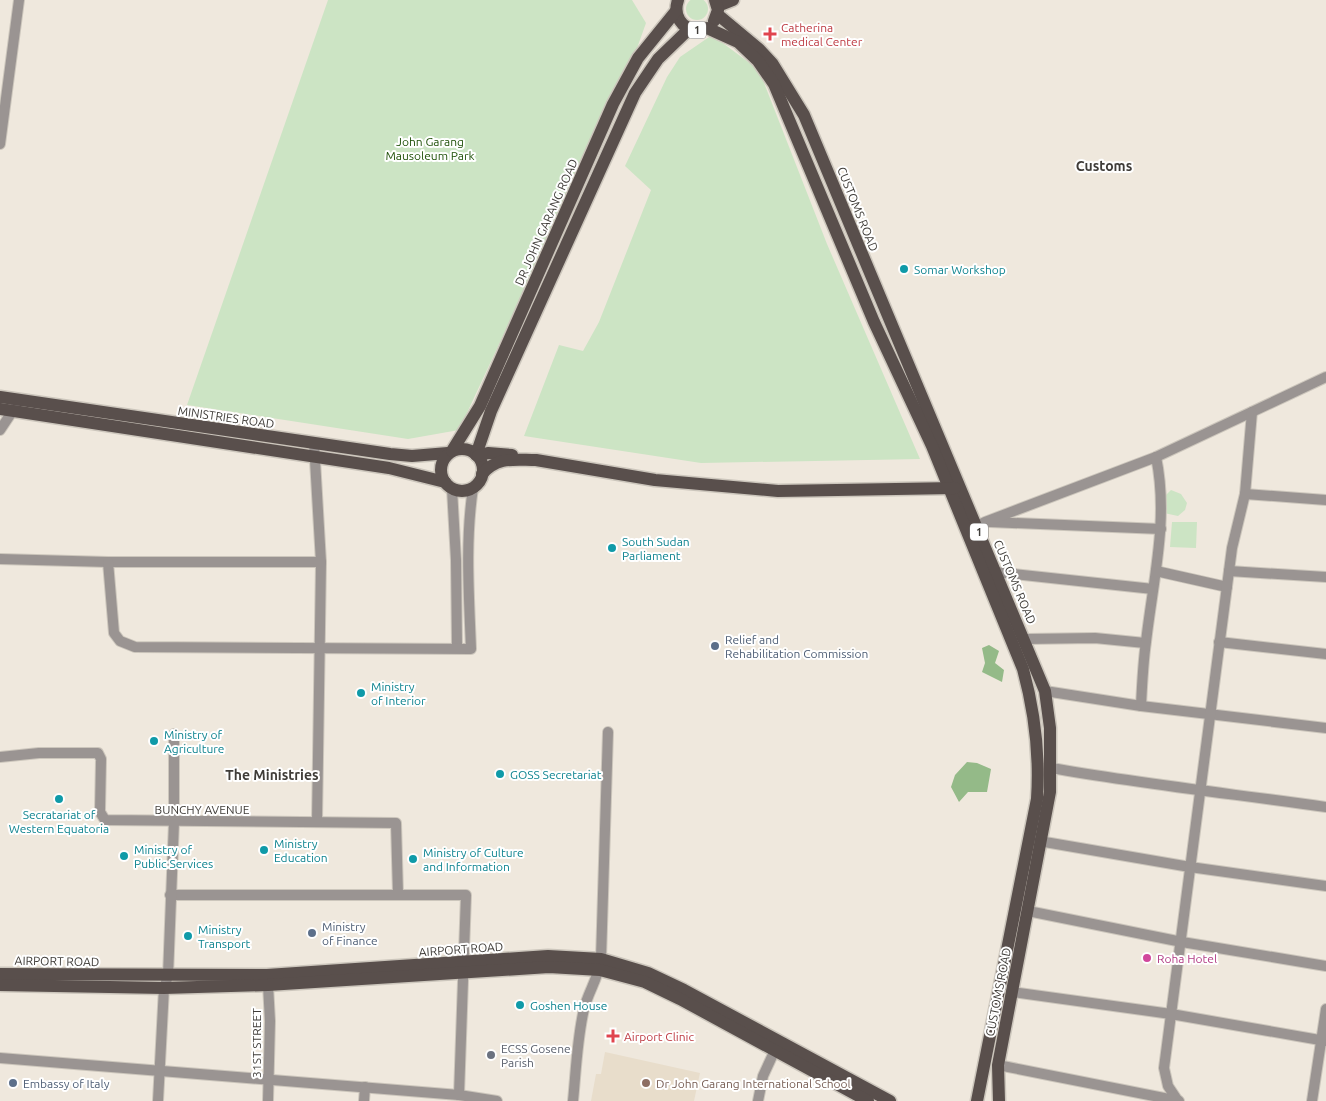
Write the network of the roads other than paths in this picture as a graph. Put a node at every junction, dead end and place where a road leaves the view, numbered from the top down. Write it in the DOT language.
graph roads {
  1 [pos="19,0"];
  2 [pos="733,0"];
  3 [pos="674,4"];
  4 [pos="717,7"];
  5 [pos="707,28"];
  6 [pos="689,29"];
  7 [pos="0,144"];
  8 [pos="1326,377"];
  9 [pos="0,397"];
  10 [pos="16,406"];
  11 [pos="0,409"];
  12 [pos="1252,412"];
  13 [pos="0,430"];
  14 [pos="314,443"];
  15 [pos="450,452"];
  16 [pos="477,455"];
  17 [pos="314,457"];
  18 [pos="1156,457"];
  19 [pos="482,474"];
  20 [pos="688,482"];
  21 [pos="952,483"];
  22 [pos="448,486"];
  23 [pos="473,488"];
  24 [pos="1245,494"];
  25 [pos="1326,500"];
  26 [pos="976,527"];
  27 [pos="1161,529"];
  28 [pos="0,559"];
  29 [pos="456,560"];
  30 [pos="467,560"];
  31 [pos="108,562"];
  32 [pos="321,562"];
  33 [pos="1156,570"];
  34 [pos="1229,571"];
  35 [pos="996,572"];
  36 [pos="1326,577"];
  37 [pos="1228,587"];
  38 [pos="1153,589"];
  39 [pos="1024,639"];
  40 [pos="1219,642"];
  41 [pos="1146,643"];
  42 [pos="318,646"];
  43 [pos="457,647"];
  44 [pos="1326,654"];
  45 [pos="1045,691"];
  46 [pos="1141,706"];
  47 [pos="1209,715"];
  48 [pos="1326,728"];
  49 [pos="608,732"];
  50 [pos="174,734"];
  51 [pos="0,757"];
  52 [pos="1051,768"];
  53 [pos="1200,789"];
  54 [pos="1326,808"];
  55 [pos="174,822"];
  56 [pos="317,822"];
  57 [pos="1039,841"];
  58 [pos="1190,867"];
  59 [pos="1326,886"];
  60 [pos="398,894"];
  61 [pos="170,895"];
  62 [pos="1028,911"];
  63 [pos="1182,942"];
  64 [pos="600,964"];
  65 [pos="1326,966"];
  66 [pos="464,967"];
  67 [pos="0,974"];
  68 [pos="166,982"];
  69 [pos="0,985"];
  70 [pos="268,985"];
  71 [pos="1012,992"];
  72 [pos="1326,1009"];
  73 [pos="1171,1014"];
  74 [pos="1324,1041"];
  75 [pos="775,1050"];
  76 [pos="0,1058"];
  77 [pos="998,1065"];
  78 [pos="159,1069"];
  79 [pos="269,1080"];
  80 [pos="365,1087"];
  81 [pos="459,1095"];
  82 [pos="158,1101"];
  83 [pos="268,1101"];
  84 [pos="364,1101"];
  85 [pos="498,1101"];
  86 [pos="573,1101"];
  87 [pos="758,1101"];
  88 [pos="868,1101"];
  89 [pos="890,1101"];
  90 [pos="977,1101"];
  91 [pos="999,1101"];
  92 [pos="1179,1101"];
  93 [pos="1312,1101"];
  1 -- 7 [label="street"];
  2 -- 4 [label="main road"];
  3 -- 6 [label="main road, 1"];
  3 -- 15 [label="main road, DR JOHN GARANG ROAD"];
  4 -- 5 [label="main road, 1"];
  4 -- 21 [label="main road, CUSTOMS ROAD / 1"];
  5 -- 6 [label="main road, 1"];
  5 -- 21 [label="main road, CUSTOMS ROAD / 1"];
  6 -- 16 [label="main road"];
  8 -- 12 [label="street"];
  9 -- 10 [label="main road, MINISTRIES ROAD"];
  10 -- 11 [label="main road, MINISTRIES ROAD"];
  10 -- 13 [label="street"];
  10 -- 14 [label="main road, MINISTRIES ROAD"];
  10 -- 17 [label="main road, MINISTRIES ROAD"];
  12 -- 18 [label="street"];
  12 -- 24 [label="street"];
  14 -- 15 [label="main road, MINISTRIES ROAD"];
  14 -- 17 [label="street"];
  15 -- 16 [label="main road"];
  15 -- 22 [label="main road"];
  16 -- 19 [label="main road"];
  16 -- 20 [label="main road"];
  17 -- 22 [label="main road, MINISTRIES ROAD"];
  17 -- 32 [label="street"];
  18 -- 26 [label="street"];
  18 -- 27 [label="street"];
  19 -- 20 [label="main road"];
  19 -- 23 [label="main road"];
  20 -- 21 [label="main road"];
  21 -- 26 [label="main road, CUSTOMS ROAD / 1"];
  22 -- 23 [label="main road"];
  22 -- 29 [label="street"];
  23 -- 30 [label="street"];
  24 -- 25 [label="street"];
  24 -- 34 [label="street"];
  26 -- 27 [label="street"];
  26 -- 35 [label="main road, CUSTOMS ROAD / 1"];
  26 -- 90 [label="main road, CUSTOMS ROAD / 1"];
  27 -- 33 [label="street"];
  28 -- 31 [label="street"];
  29 -- 30 [label="street"];
  29 -- 43 [label="street"];
  30 -- 43 [label="street"];
  31 -- 32 [label="street"];
  31 -- 42 [label="street"];
  32 -- 42 [label="street"];
  33 -- 37 [label="street"];
  33 -- 38 [label="street"];
  34 -- 36 [label="street"];
  34 -- 37 [label="street"];
  35 -- 38 [label="street"];
  35 -- 39 [label="main road, CUSTOMS ROAD / 1"];
  37 -- 40 [label="street"];
  38 -- 41 [label="street"];
  39 -- 41 [label="street"];
  39 -- 45 [label="main road, CUSTOMS ROAD / 1"];
  40 -- 44 [label="street"];
  40 -- 47 [label="street"];
  41 -- 46 [label="street"];
  42 -- 43 [label="street"];
  42 -- 56 [label="street"];
  45 -- 46 [label="street"];
  45 -- 52 [label="main road, CUSTOMS ROAD / 1"];
  46 -- 47 [label="street"];
  47 -- 48 [label="street"];
  47 -- 53 [label="street"];
  49 -- 64 [label="street"];
  50 -- 55 [label="street"];
  51 -- 55 [label="street, BUNCHY AVENUE"];
  52 -- 53 [label="street"];
  52 -- 57 [label="main road, CUSTOMS ROAD / 1"];
  53 -- 54 [label="street"];
  53 -- 58 [label="street"];
  55 -- 56 [label="street, BUNCHY AVENUE"];
  55 -- 61 [label="street"];
  56 -- 60 [label="street, BUNCHY AVENUE"];
  57 -- 58 [label="street"];
  57 -- 62 [label="main road, CUSTOMS ROAD / 1"];
  58 -- 59 [label="street"];
  58 -- 63 [label="street"];
  60 -- 61 [label="street"];
  60 -- 66 [label="street"];
  61 -- 68 [label="street"];
  62 -- 63 [label="street"];
  62 -- 71 [label="main road, CUSTOMS ROAD / 1"];
  63 -- 65 [label="street"];
  63 -- 73 [label="street"];
  64 -- 66 [label="main road, AIRPORT ROAD"];
  64 -- 75 [label="main road, AIRPORT ROAD"];
  64 -- 86 [label="street"];
  64 -- 89 [label="main road, AIRPORT ROAD"];
  66 -- 68 [label="main road, AIRPORT ROAD"];
  66 -- 70 [label="main road, AIRPORT ROAD"];
  66 -- 81 [label="street"];
  67 -- 68 [label="main road, AIRPORT ROAD"];
  68 -- 69 [label="main road, AIRPORT ROAD"];
  68 -- 70 [label="main road, AIRPORT ROAD"];
  68 -- 78 [label="street"];
  70 -- 79 [label="street, 31ST STREET"];
  71 -- 73 [label="street"];
  71 -- 77 [label="main road, CUSTOMS ROAD / 1"];
  72 -- 74 [label="street"];
  73 -- 74 [label="street"];
  73 -- 92 [label="street"];
  74 -- 93 [label="street"];
  75 -- 87 [label="street"];
  75 -- 88 [label="main road, AIRPORT ROAD"];
  76 -- 78 [label="street"];
  77 -- 91 [label="main road, CUSTOMS ROAD / 1"];
  77 -- 92 [label="street"];
  78 -- 79 [label="street"];
  78 -- 82 [label="street"];
  79 -- 80 [label="street"];
  79 -- 83 [label="street, 31ST STREET"];
  80 -- 81 [label="street"];
  80 -- 84 [label="street"];
  81 -- 85 [label="street"];
}
